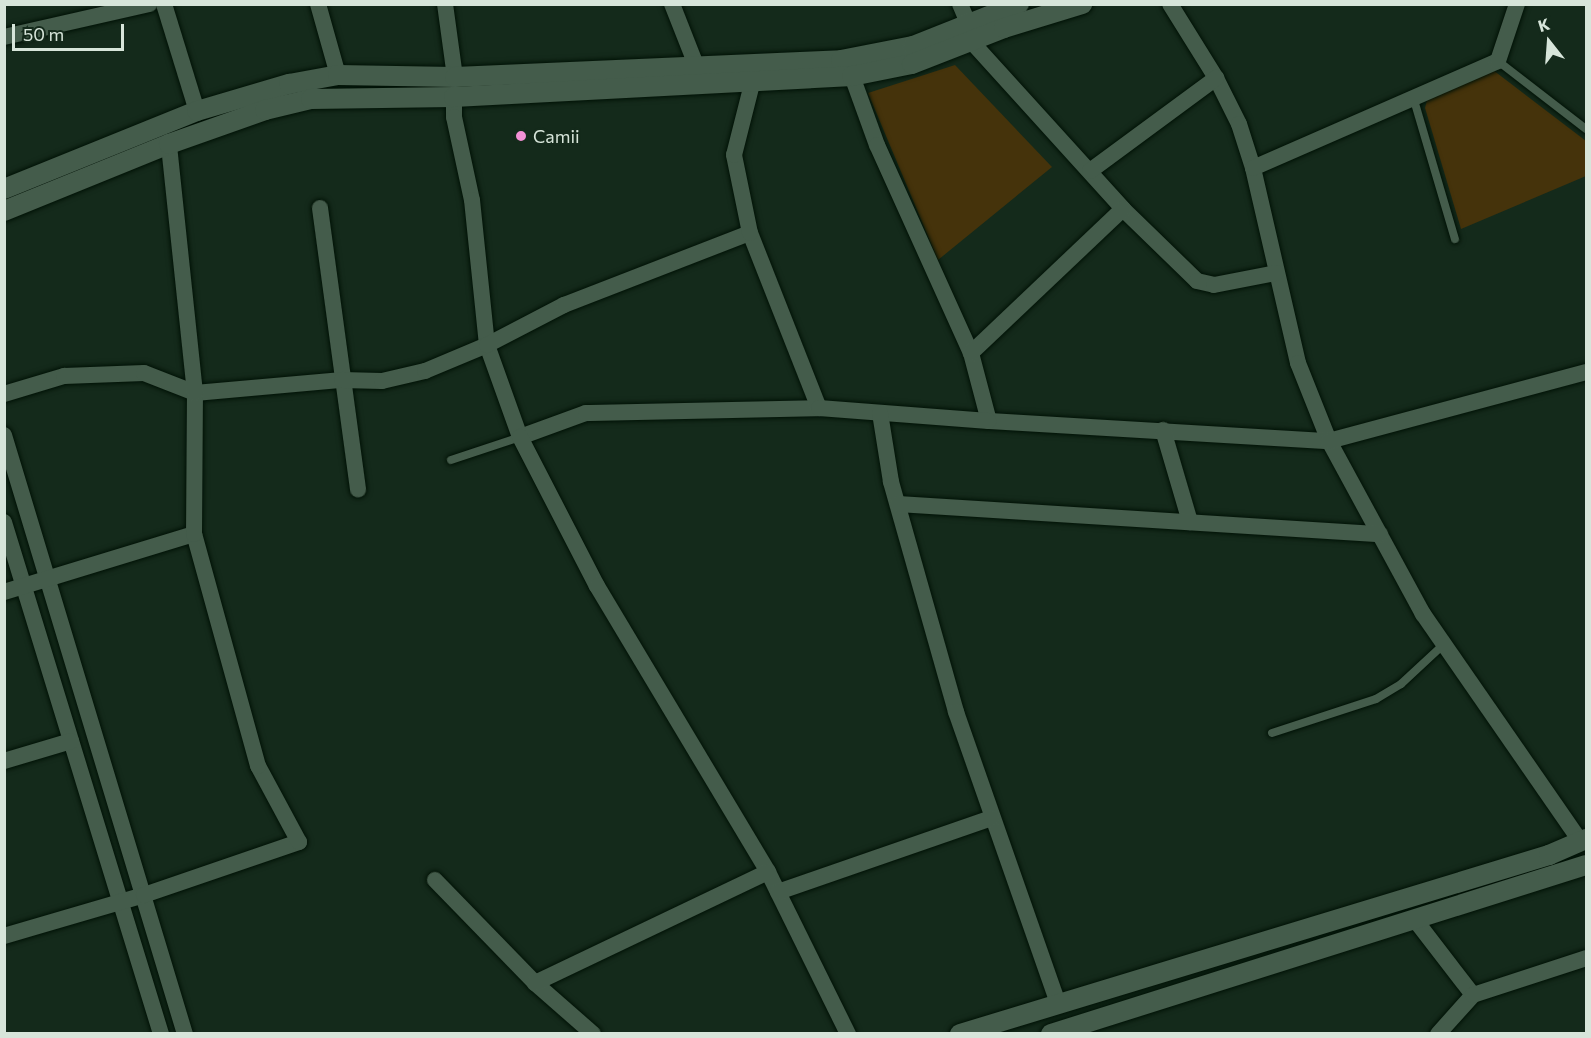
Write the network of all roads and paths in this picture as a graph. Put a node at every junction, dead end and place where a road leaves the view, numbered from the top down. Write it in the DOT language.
graph roads {
  1 [pos="149,4"];
  2 [pos="164,4"];
  3 [pos="318,4"];
  4 [pos="445,4"];
  5 [pos="672,4"];
  6 [pos="1019,4"];
  7 [pos="1082,4"];
  8 [pos="1170,4"];
  9 [pos="1517,4"];
  10 [pos="966,22"];
  11 [pos="4,37"];
  12 [pos="1498,61"];
  13 [pos="696,65"];
  14 [pos="338,75"];
  15 [pos="852,76"];
  16 [pos="1216,78"];
  17 [pos="753,80"];
  18 [pos="454,87"];
  19 [pos="1414,100"];
  20 [pos="197,111"];
  21 [pos="1587,129"];
  22 [pos="170,144"];
  23 [pos="1253,168"];
  24 [pos="1090,171"];
  25 [pos="4,189"];
  26 [pos="321,208"];
  27 [pos="1123,209"];
  28 [pos="4,211"];
  29 [pos="750,233"];
  30 [pos="1455,240"];
  31 [pos="1276,273"];
  32 [pos="487,345"];
  33 [pos="971,353"];
  34 [pos="1587,372"];
  35 [pos="342,380"];
  36 [pos="195,393"];
  37 [pos="4,394"];
  38 [pos="819,408"];
  39 [pos="880,413"];
  40 [pos="989,421"];
  41 [pos="1163,430"];
  42 [pos="4,435"];
  43 [pos="520,437"];
  44 [pos="1329,441"];
  45 [pos="451,460"];
  46 [pos="358,489"];
  47 [pos="898,504"];
  48 [pos="4,522"];
  49 [pos="1190,522"];
  50 [pos="194,534"];
  51 [pos="1380,534"];
  52 [pos="48,579"];
  53 [pos="24,586"];
  54 [pos="4,592"];
  55 [pos="1444,644"];
  56 [pos="1272,733"];
  57 [pos="72,741"];
  58 [pos="4,761"];
  59 [pos="992,818"];
  60 [pos="1585,844"];
  61 [pos="1587,865"];
  62 [pos="768,872"];
  63 [pos="435,880"];
  64 [pos="778,892"];
  65 [pos="144,895"];
  66 [pos="121,902"];
  67 [pos="1416,921"];
  68 [pos="4,936"];
  69 [pos="1587,958"];
  70 [pos="535,984"];
  71 [pos="1473,995"];
  72 [pos="1058,1004"];
  73 [pos="161,1034"];
  74 [pos="185,1034"];
  75 [pos="593,1034"];
  76 [pos="848,1034"];
  77 [pos="960,1034"];
  78 [pos="1051,1034"];
  79 [pos="1438,1034"];
  1 -- 11 [label="street"];
  2 -- 20 [label="street"];
  3 -- 14 [label="street"];
  4 -- 18 [label="street"];
  5 -- 13 [label="street"];
  6 -- 10 [label="street"];
  7 -- 10 [label="street"];
  8 -- 16 [label="street"];
  9 -- 12 [label="street"];
  10 -- 13 [label="street"];
  10 -- 15 [label="street"];
  10 -- 24 [label="street"];
  12 -- 19 [label="street"];
  12 -- 21 [label="lane"];
  13 -- 18 [label="street"];
  14 -- 18 [label="street"];
  14 -- 20 [label="street"];
  15 -- 17 [label="street"];
  15 -- 33 [label="street"];
  16 -- 23 [label="street"];
  16 -- 24 [label="street"];
  17 -- 18 [label="street"];
  17 -- 29 [label="street"];
  18 -- 22 [label="street"];
  18 -- 32 [label="street"];
  19 -- 23 [label="street"];
  19 -- 30 [label="lane"];
  20 -- 25 [label="street"];
  22 -- 28 [label="street"];
  22 -- 36 [label="street"];
  23 -- 31 [label="street"];
  24 -- 27 [label="street"];
  26 -- 35 [label="street"];
  27 -- 31 [label="street"];
  27 -- 33 [label="street"];
  29 -- 32 [label="street"];
  29 -- 38 [label="street"];
  31 -- 44 [label="street"];
  32 -- 35 [label="street"];
  32 -- 43 [label="street"];
  33 -- 40 [label="street"];
  34 -- 44 [label="street"];
  35 -- 36 [label="street"];
  35 -- 46 [label="street"];
  36 -- 37 [label="street"];
  36 -- 50 [label="street"];
  38 -- 39 [label="street"];
  38 -- 43 [label="street"];
  39 -- 40 [label="street"];
  39 -- 47 [label="street"];
  40 -- 41 [label="street"];
  41 -- 44 [label="street"];
  41 -- 49 [label="street"];
  42 -- 52 [label="street"];
  43 -- 45 [label="lane"];
  43 -- 62 [label="street"];
  44 -- 51 [label="street"];
  47 -- 49 [label="street"];
  47 -- 59 [label="street"];
  48 -- 53 [label="street"];
  49 -- 51 [label="street"];
  50 -- 52 [label="street"];
  50 -- 65 [label="street"];
  51 -- 55 [label="street"];
  52 -- 53 [label="street"];
  52 -- 65 [label="street"];
  53 -- 54 [label="street"];
  53 -- 57 [label="street"];
  55 -- 56 [label="lane"];
  55 -- 60 [label="street"];
  57 -- 58 [label="street"];
  57 -- 66 [label="street"];
  59 -- 64 [label="street"];
  59 -- 72 [label="street"];
  60 -- 72 [label="street"];
  61 -- 67 [label="street"];
  62 -- 64 [label="street"];
  62 -- 70 [label="street"];
  63 -- 70 [label="street"];
  64 -- 76 [label="street"];
  65 -- 66 [label="street"];
  65 -- 74 [label="street"];
  66 -- 68 [label="street"];
  66 -- 73 [label="street"];
  67 -- 71 [label="street"];
  67 -- 78 [label="street"];
  69 -- 71 [label="street"];
  70 -- 75 [label="street"];
  71 -- 79 [label="street"];
  72 -- 77 [label="street"];
}
